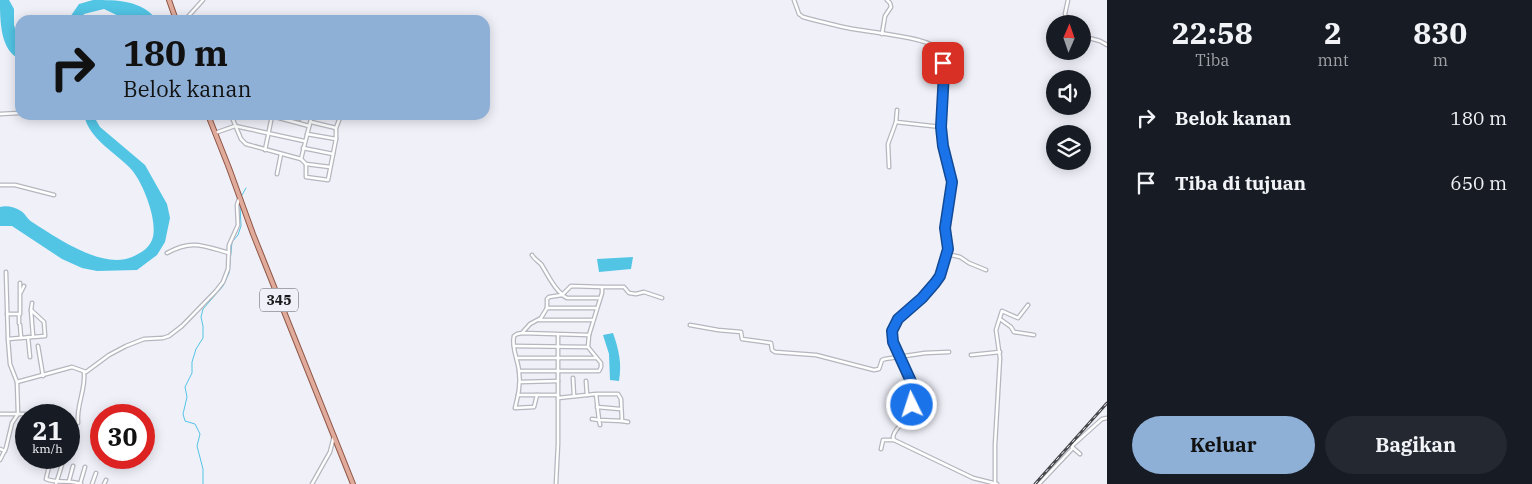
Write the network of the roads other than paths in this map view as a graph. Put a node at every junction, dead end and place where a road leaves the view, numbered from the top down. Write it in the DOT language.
graph roads {
  1 [pos="169,0"];
  2 [pos="203,0"];
  3 [pos="794,0"];
  4 [pos="887,0"];
  5 [pos="1068,0"];
  6 [pos="174,15"];
  7 [pos="190,15"];
  8 [pos="1066,15"];
  9 [pos="882,34"];
  10 [pos="1091,38"];
  11 [pos="1107,45"];
  12 [pos="897,110"];
  13 [pos="15,113"];
  14 [pos="0,114"];
  15 [pos="210,120"];
  16 [pos="233,120"];
  17 [pos="270,120"];
  18 [pos="286,120"];
  19 [pos="339,120"];
  20 [pos="311,122"];
  21 [pos="896,122"];
  22 [pos="235,126"];
  23 [pos="309,126"];
  24 [pos="941,127"];
  25 [pos="336,128"];
  26 [pos="269,132"];
  27 [pos="215,133"];
  28 [pos="306,134"];
  29 [pos="336,139"];
  30 [pos="304,141"];
  31 [pos="303,148"];
  32 [pos="265,150"];
  33 [pos="282,154"];
  34 [pos="334,154"];
  35 [pos="301,159"];
  36 [pos="306,164"];
  37 [pos="330,167"];
  38 [pos="889,167"];
  39 [pos="277,174"];
  40 [pos="0,185"];
  41 [pos="54,195"];
  42 [pos="239,198"];
  43 [pos="167,253"];
  44 [pos="229,253"];
  45 [pos="947,254"];
  46 [pos="532,256"];
  47 [pos="986,270"];
  48 [pos="6,272"];
  49 [pos="20,283"];
  50 [pos="24,286"];
  51 [pos="602,287"];
  52 [pos="20,294"];
  53 [pos="562,294"];
  54 [pos="600,298"];
  55 [pos="662,298"];
  56 [pos="32,303"];
  57 [pos="1028,305"];
  58 [pos="547,308"];
  59 [pos="596,308"];
  60 [pos="31,310"];
  61 [pos="7,314"];
  62 [pos="18,314"];
  63 [pos="1000,319"];
  64 [pos="539,320"];
  65 [pos="592,320"];
  66 [pos="690,325"];
  67 [pos="522,333"];
  68 [pos="558,335"];
  69 [pos="588,335"];
  70 [pos="1034,335"];
  71 [pos="33,336"];
  72 [pos="28,337"];
  73 [pos="21,338"];
  74 [pos="8,339"];
  75 [pos="38,346"];
  76 [pos="514,346"];
  77 [pos="558,346"];
  78 [pos="588,347"];
  79 [pos="949,352"];
  80 [pos="1000,352"];
  81 [pos="972,355"];
  82 [pos="30,357"];
  83 [pos="517,358"];
  84 [pos="558,358"];
  85 [pos="598,358"];
  86 [pos="899,358"];
  87 [pos="558,370"];
  88 [pos="519,371"];
  89 [pos="84,372"];
  90 [pos="43,376"];
  91 [pos="573,378"];
  92 [pos="558,381"];
  93 [pos="586,381"];
  94 [pos="17,382"];
  95 [pos="520,382"];
  96 [pos="596,394"];
  97 [pos="518,395"];
  98 [pos="537,395"];
  99 [pos="587,395"];
  100 [pos="558,396"];
  101 [pos="574,396"];
  102 [pos="18,404"];
  103 [pos="79,404"];
  104 [pos="597,407"];
  105 [pos="621,408"];
  106 [pos="0,414"];
  107 [pos="15,414"];
  108 [pos="15,418"];
  109 [pos="1107,418"];
  110 [pos="592,419"];
  111 [pos="599,420"];
  112 [pos="622,421"];
  113 [pos="628,422"];
  114 [pos="600,425"];
  115 [pos="334,436"];
  116 [pos="894,440"];
  117 [pos="1073,448"];
  118 [pos="0,449"];
  119 [pos="881,449"];
  120 [pos="5,451"];
  121 [pos="1080,454"];
  122 [pos="0,460"];
  123 [pos="85,467"];
  124 [pos="48,469"];
  125 [pos="61,469"];
  126 [pos="72,469"];
  127 [pos="96,473"];
  128 [pos="106,480"];
  129 [pos="69,481"];
  130 [pos="996,483"];
  131 [pos="56,484"];
  132 [pos="80,484"];
  133 [pos="92,484"];
  134 [pos="104,484"];
  135 [pos="312,484"];
  136 [pos="353,484"];
  137 [pos="556,484"];
  138 [pos="1039,484"];
  1 -- 6 [label="main road"];
  2 -- 7 [label="street"];
  3 -- 9 [label="street"];
  4 -- 9 [label="street"];
  5 -- 8 [label="street"];
  9 -- 24 [label="street"];
  10 -- 11 [label="street"];
  12 -- 21 [label="street"];
  13 -- 14 [label="street"];
  15 -- 27 [label="main road, 345"];
  16 -- 22 [label="street"];
  17 -- 26 [label="street"];
  18 -- 23 [label="street"];
  19 -- 25 [label="street"];
  20 -- 23 [label="street"];
  20 -- 25 [label="street"];
  21 -- 24 [label="street"];
  21 -- 38 [label="street"];
  22 -- 26 [label="street"];
  22 -- 27 [label="street"];
  22 -- 32 [label="street"];
  23 -- 28 [label="street"];
  24 -- 45 [label="street"];
  25 -- 29 [label="street"];
  26 -- 30 [label="street"];
  26 -- 32 [label="street"];
  27 -- 42 [label="main road, 345"];
  28 -- 29 [label="street"];
  28 -- 30 [label="street"];
  29 -- 34 [label="street"];
  30 -- 31 [label="street"];
  31 -- 34 [label="street"];
  31 -- 35 [label="street"];
  32 -- 33 [label="street"];
  33 -- 35 [label="street"];
  33 -- 39 [label="street"];
  34 -- 37 [label="street"];
  35 -- 36 [label="street"];
  36 -- 37 [label="street"];
  36 -- 37 [label="street"];
  40 -- 41 [label="street"];
  42 -- 44 [label="street"];
  42 -- 115 [label="main road, 345"];
  43 -- 44 [label="street"];
  44 -- 89 [label="street"];
  45 -- 47 [label="street"];
  45 -- 86 [label="street"];
  46 -- 53 [label="street"];
  48 -- 61 [label="street"];
  49 -- 52 [label="street"];
  50 -- 52 [label="street"];
  51 -- 53 [label="street"];
  51 -- 54 [label="street"];
  51 -- 55 [label="street"];
  52 -- 62 [label="street"];
  53 -- 54 [label="street"];
  53 -- 58 [label="street"];
  54 -- 59 [label="street"];
  56 -- 60 [label="street"];
  57 -- 63 [label="street"];
  58 -- 59 [label="street"];
  58 -- 64 [label="street"];
  59 -- 65 [label="street"];
  60 -- 71 [label="street"];
  60 -- 71 [label="street"];
  61 -- 62 [label="street"];
  61 -- 74 [label="street"];
  62 -- 73 [label="street"];
  63 -- 70 [label="street"];
  63 -- 80 [label="street"];
  64 -- 65 [label="street"];
  64 -- 67 [label="street"];
  65 -- 69 [label="street"];
  66 -- 86 [label="street"];
  67 -- 68 [label="street"];
  67 -- 76 [label="street"];
  68 -- 69 [label="street"];
  68 -- 77 [label="street"];
  69 -- 78 [label="street"];
  71 -- 72 [label="street"];
  72 -- 73 [label="street"];
  72 -- 82 [label="street"];
  73 -- 74 [label="street"];
  74 -- 94 [label="street"];
  75 -- 90 [label="street"];
  76 -- 77 [label="street"];
  76 -- 83 [label="street"];
  77 -- 78 [label="street"];
  77 -- 84 [label="street"];
  78 -- 85 [label="street"];
  79 -- 86 [label="street"];
  80 -- 81 [label="street"];
  80 -- 130 [label="street"];
  83 -- 84 [label="street"];
  83 -- 88 [label="street"];
  84 -- 85 [label="street"];
  84 -- 87 [label="street"];
  85 -- 87 [label="street"];
  86 -- 116 [label="street"];
  87 -- 88 [label="street"];
  87 -- 92 [label="street"];
  88 -- 95 [label="street"];
  89 -- 90 [label="street"];
  89 -- 103 [label="street"];
  90 -- 94 [label="street"];
  91 -- 101 [label="street"];
  92 -- 95 [label="street"];
  92 -- 100 [label="street"];
  93 -- 99 [label="street"];
  94 -- 102 [label="street"];
  95 -- 97 [label="street"];
  96 -- 99 [label="street"];
  96 -- 104 [label="street"];
  96 -- 105 [label="street"];
  97 -- 98 [label="street"];
  97 -- 98 [label="street"];
  98 -- 100 [label="street"];
  99 -- 101 [label="street"];
  100 -- 101 [label="street"];
  100 -- 137 [label="street"];
  104 -- 105 [label="street"];
  104 -- 111 [label="street"];
  105 -- 112 [label="street"];
  106 -- 107 [label="street"];
  108 -- 120 [label="street"];
  109 -- 117 [label="street"];
  110 -- 111 [label="street"];
  111 -- 112 [label="street"];
  111 -- 114 [label="street"];
  112 -- 113 [label="street"];
  115 -- 135 [label="street"];
  115 -- 136 [label="main road, 345"];
  116 -- 119 [label="street"];
  116 -- 130 [label="street"];
  117 -- 121 [label="street"];
  117 -- 138 [label="street"];
  118 -- 120 [label="street"];
  120 -- 122 [label="street"];
  123 -- 132 [label="street"];
  124 -- 131 [label="street"];
  125 -- 131 [label="street"];
  126 -- 129 [label="street"];
  127 -- 133 [label="street"];
  128 -- 134 [label="street"];
  129 -- 131 [label="street"];
  129 -- 132 [label="street"];
}
